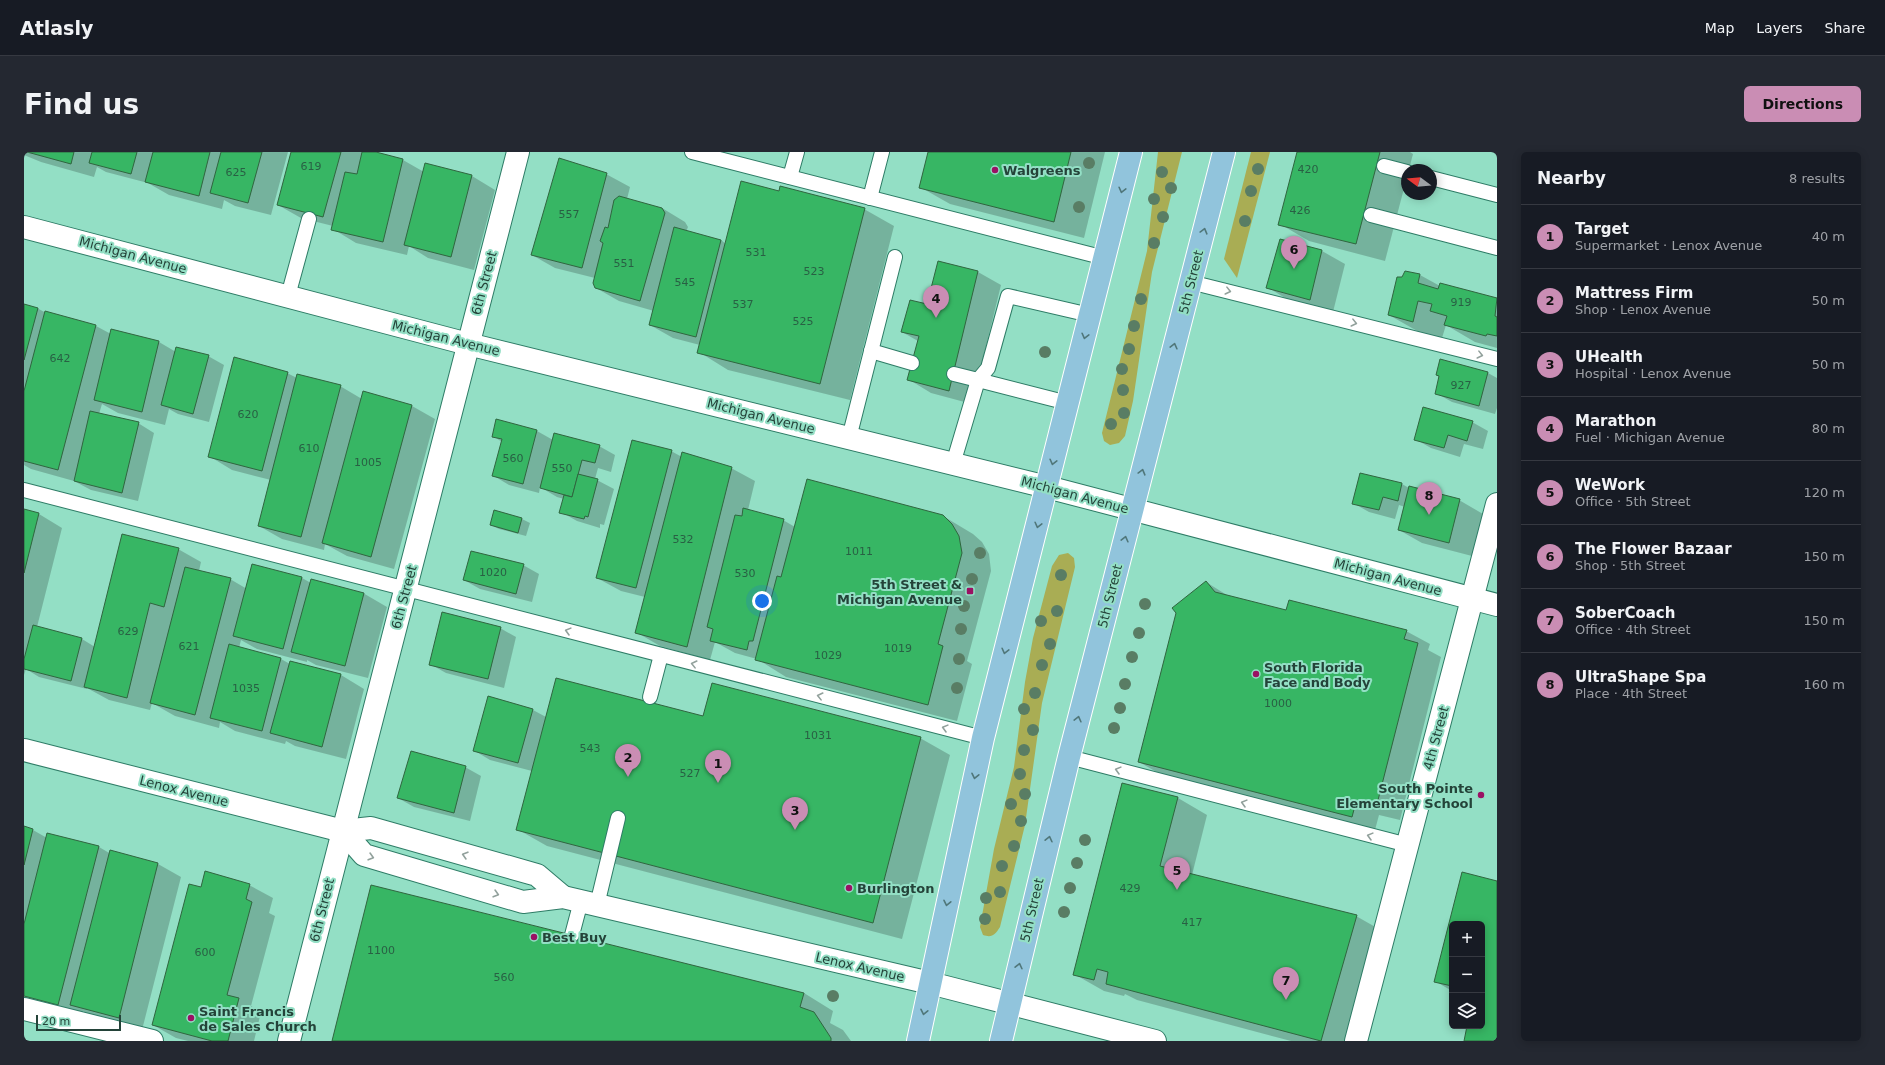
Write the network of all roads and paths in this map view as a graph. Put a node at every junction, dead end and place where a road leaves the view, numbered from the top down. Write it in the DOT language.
graph roads {
  1 [pos="518,152"];
  2 [pos="692,152"];
  3 [pos="797,152"];
  4 [pos="882,152"];
  5 [pos="1131,152"];
  6 [pos="1224,152"];
  7 [pos="1384,166"];
  8 [pos="1401,170"];
  9 [pos="790,177"];
  10 [pos="1437,180"];
  11 [pos="1497,195"];
  12 [pos="870,198"];
  13 [pos="1371,215"];
  14 [pos="309,219"];
  15 [pos="24,227"];
  16 [pos="1497,248"];
  17 [pos="895,257"];
  18 [pos="1105,258"];
  19 [pos="1190,282"];
  20 [pos="288,296"];
  21 [pos="1090,315"];
  22 [pos="468,344"];
  23 [pos="871,351"];
  24 [pos="1497,359"];
  25 [pos="912,363"];
  26 [pos="954,374"];
  27 [pos="978,380"];
  28 [pos="1068,403"];
  29 [pos="849,438"];
  30 [pos="953,464"];
  31 [pos="1047,487"];
  32 [pos="24,490"];
  33 [pos="1497,504"];
  34 [pos="1132,510"];
  35 [pos="406,589"];
  36 [pos="1472,599"];
  37 [pos="1497,605"];
  38 [pos="661,655"];
  39 [pos="650,697"];
  40 [pos="983,738"];
  41 [pos="24,750"];
  42 [pos="1069,757"];
  43 [pos="618,818"];
  44 [pos="343,831"];
  45 [pos="1408,844"];
  46 [pos="580,901"];
  47 [pos="572,935"];
  48 [pos="930,983"];
  49 [pos="1010,1004"];
  50 [pos="24,1010"];
  51 [pos="152,1041"];
  52 [pos="289,1041"];
  53 [pos="918,1041"];
  54 [pos="1000,1041"];
  55 [pos="1155,1041"];
  56 [pos="1356,1041"];
  1 -- 22 [label="street, 6th Street"];
  2 -- 9 [label="lane"];
  3 -- 9 [label="lane"];
  4 -- 12 [label="lane"];
  5 -- 18 [label="main road, one-way"];
  19 -- 6 [label="main road, 5th Street, one-way"];
  7 -- 8 [label="lane"];
  9 -- 12 [label="lane"];
  10 -- 11 [label="lane"];
  12 -- 18 [label="lane"];
  13 -- 16 [label="lane"];
  14 -- 20 [label="lane"];
  15 -- 20 [label="street, Michigan Avenue"];
  17 -- 23 [label="lane"];
  18 -- 21 [label="main road"];
  19 -- 24 [label="lane, one-way"];
  34 -- 19 [label="main road, 5th Street, one-way"];
  20 -- 22 [label="street, Michigan Avenue"];
  21 -- 27 [label="lane"];
  21 -- 28 [label="main road, one-way"];
  22 -- 29 [label="street, Michigan Avenue"];
  22 -- 35 [label="street, 6th Street"];
  23 -- 25 [label="lane"];
  23 -- 29 [label="lane"];
  26 -- 27 [label="lane"];
  27 -- 28 [label="lane"];
  27 -- 30 [label="lane"];
  28 -- 31 [label="main road, one-way"];
  29 -- 30 [label="street, Michigan Avenue"];
  30 -- 31 [label="street, Michigan Avenue"];
  31 -- 34 [label="street, Michigan Avenue"];
  31 -- 40 [label="main road, one-way"];
  32 -- 35 [label="lane"];
  33 -- 36 [label="street, 4th Street"];
  34 -- 36 [label="street, Michigan Avenue"];
  42 -- 34 [label="main road, 5th Street, one-way"];
  38 -- 35 [label="lane, one-way"];
  35 -- 44 [label="street, 6th Street"];
  36 -- 37 [label="street, Michigan Avenue"];
  36 -- 45 [label="street, 4th Street"];
  38 -- 39 [label="lane"];
  40 -- 38 [label="lane, one-way"];
  40 -- 48 [label="main road, one-way"];
  41 -- 44 [label="street, Lenox Avenue"];
  45 -- 42 [label="lane, one-way"];
  49 -- 42 [label="main road, 5th Street, one-way"];
  43 -- 46 [label="lane"];
  46 -- 44 [label="street, Lenox Avenue, one-way"];
  44 -- 46 [label="street, Lenox Avenue, one-way"];
  44 -- 52 [label="street, 6th Street"];
  45 -- 56 [label="street, 4th Street"];
  46 -- 47 [label="lane"];
  46 -- 48 [label="street, Lenox Avenue"];
  48 -- 49 [label="street, Lenox Avenue"];
  48 -- 53 [label="main road, one-way"];
  49 -- 54 [label="main road, 5th Street"];
  49 -- 55 [label="street, Lenox Avenue"];
  50 -- 51 [label="street"];
}
